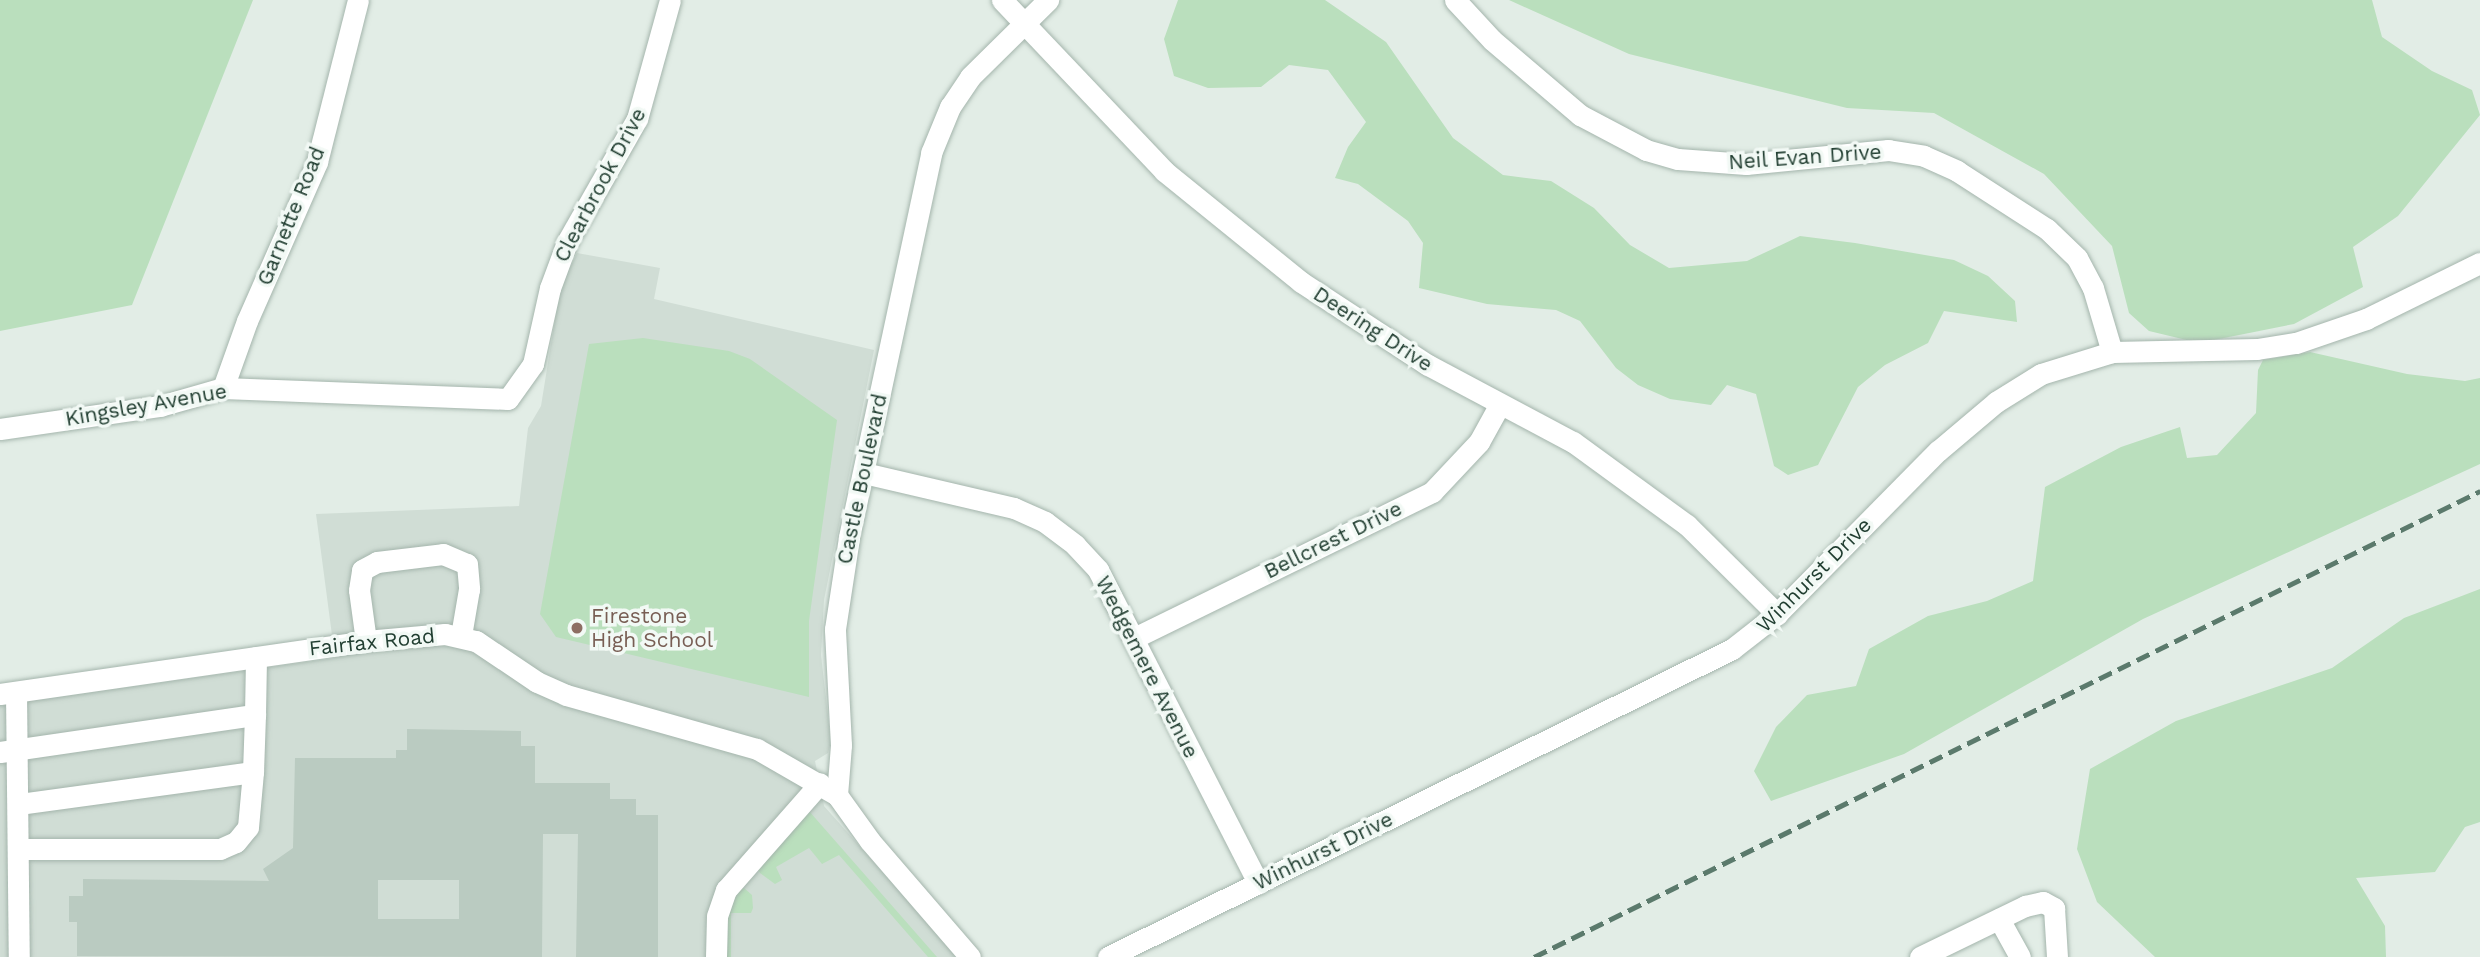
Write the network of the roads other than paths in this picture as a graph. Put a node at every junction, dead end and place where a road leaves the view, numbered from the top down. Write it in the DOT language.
graph roads {
  1 [pos="358,0"];
  2 [pos="670,0"];
  3 [pos="1002,0"];
  4 [pos="1048,0"];
  5 [pos="1455,0"];
  6 [pos="1022,23"];
  7 [pos="2480,263"];
  8 [pos="2112,352"];
  9 [pos="223,388"];
  10 [pos="461,398"];
  11 [pos="1500,404"];
  12 [pos="0,429"];
  13 [pos="864,473"];
  14 [pos="1777,614"];
  15 [pos="461,636"];
  16 [pos="1134,638"];
  17 [pos="366,641"];
  18 [pos="256,657"];
  19 [pos="8,693"];
  20 [pos="255,715"];
  21 [pos="10,750"];
  22 [pos="253,772"];
  23 [pos="828,789"];
  24 [pos="20,804"];
  25 [pos="20,849"];
  26 [pos="1258,883"];
  27 [pos="1999,919"];
  28 [pos="19,957"];
  29 [pos="716,957"];
  30 [pos="971,957"];
  31 [pos="1108,957"];
  32 [pos="1920,957"];
  33 [pos="2020,957"];
  34 [pos="2057,957"];
  1 -- 9 [label="street, Garnette Road"];
  2 -- 10 [label="street, Clearbrook Drive"];
  3 -- 6 [label="street, Deering Drive"];
  4 -- 6 [label="street, Castle Boulevard"];
  5 -- 8 [label="street, Neil Evan Drive"];
  6 -- 11 [label="street, Deering Drive"];
  6 -- 13 [label="street, Castle Boulevard"];
  7 -- 8 [label="street, Winhurst Drive"];
  8 -- 14 [label="street, Winhurst Drive"];
  9 -- 10 [label="street, Kingsley Avenue"];
  9 -- 12 [label="street, Kingsley Avenue"];
  11 -- 14 [label="street, Deering Drive"];
  11 -- 16 [label="street, Bellcrest Drive"];
  13 -- 16 [label="street, Wedgemere Avenue"];
  13 -- 23 [label="street, Castle Boulevard"];
  14 -- 26 [label="street, Winhurst Drive"];
  15 -- 17 [label="street, Fairfax Road"];
  15 -- 17 [label="street"];
  15 -- 23 [label="street, Fairfax Road"];
  16 -- 26 [label="street, Wedgemere Avenue"];
  17 -- 18 [label="street, Fairfax Road"];
  18 -- 19 [label="street, Fairfax Road"];
  18 -- 20 [label="street"];
  19 -- 21 [label="street"];
  20 -- 21 [label="street"];
  20 -- 22 [label="street"];
  21 -- 24 [label="street"];
  22 -- 24 [label="street"];
  22 -- 25 [label="street"];
  23 -- 29 [label="street"];
  23 -- 30 [label="street"];
  24 -- 25 [label="street"];
  25 -- 28 [label="street"];
  26 -- 31 [label="street, Winhurst Drive"];
  27 -- 32 [label="street"];
  27 -- 33 [label="street"];
  27 -- 34 [label="street"];
}
